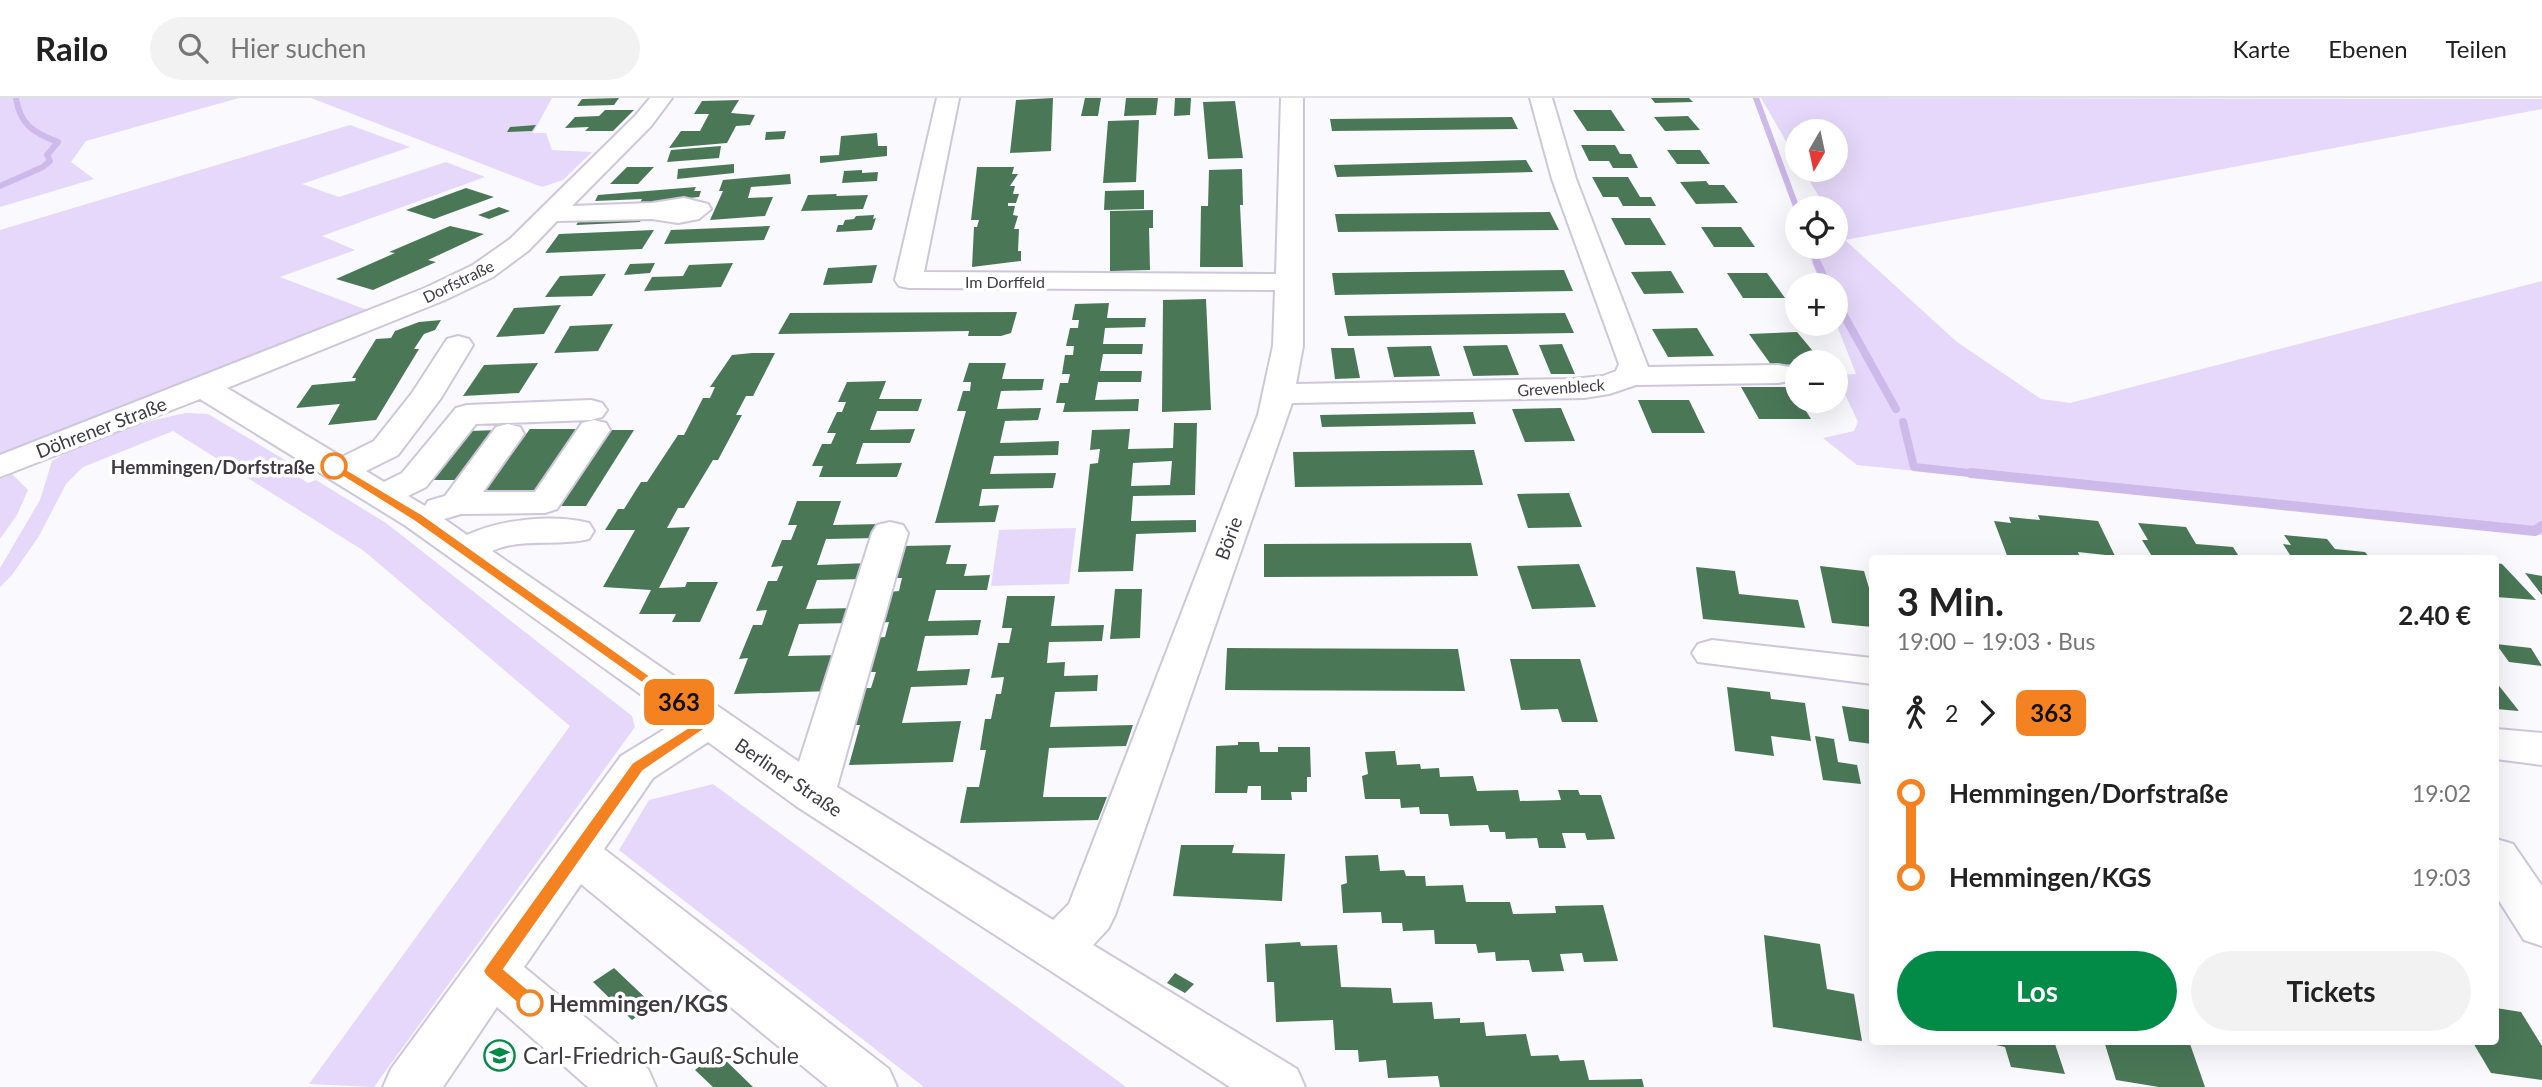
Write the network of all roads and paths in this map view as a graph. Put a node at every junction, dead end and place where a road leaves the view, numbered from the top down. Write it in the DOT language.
graph roads {
  1 [pos="661,98"];
  2 [pos="947,98"];
  3 [pos="1292,98"];
  4 [pos="1541,98"];
  5 [pos="652,211"];
  6 [pos="550,214"];
  7 [pos="1288,282"];
  8 [pos="458,345"];
  9 [pos="1779,374"];
  10 [pos="1630,376"];
  11 [pos="203,387"];
  12 [pos="1279,394"];
  13 [pos="508,434"];
  14 [pos="0,467"];
  15 [pos="341,470"];
  16 [pos="382,496"];
  17 [pos="457,503"];
  18 [pos="419,518"];
  19 [pos="576,531"];
  20 [pos="890,533"];
  21 [pos="465,550"];
  22 [pos="1712,653"];
  23 [pos="1869,671"];
  24 [pos="708,722"];
  25 [pos="2499,744"];
  26 [pos="2542,749"];
  27 [pos="812,794"];
  28 [pos="577,854"];
  29 [pos="2499,862"];
  30 [pos="2542,926"];
  31 [pos="1057,950"];
  32 [pos="492,971"];
  33 [pos="411,1087"];
  34 [pos="628,1087"];
  35 [pos="869,1087"];
  36 [pos="1277,1087"];
  1 -- 6 [label="street, Dorfstraße"];
  2 -- 7 [label="street, Im Dorffeld"];
  3 -- 7 [label="street, Börie"];
  4 -- 10 [label="street, Grevenbleck"];
  5 -- 6 [label="street"];
  6 -- 11 [label="street, Dorfstraße"];
  7 -- 12 [label="street, Börie"];
  8 -- 15 [label="street"];
  9 -- 10 [label="street"];
  10 -- 12 [label="street, Grevenbleck"];
  11 -- 14 [label="street, Döhrener Straße"];
  11 -- 15 [label="street, Berliner Straße"];
  12 -- 31 [label="street, Börie"];
  13 -- 17 [label="street"];
  15 -- 16 [label="street, Berliner Straße"];
  16 -- 17 [label="street"];
  16 -- 18 [label="street, Berliner Straße"];
  17 -- 18 [label="street"];
  18 -- 21 [label="street, Berliner Straße"];
  19 -- 21 [label="street"];
  20 -- 27 [label="street"];
  21 -- 24 [label="street, Berliner Straße"];
  22 -- 23 [label="street"];
  24 -- 27 [label="street, Berliner Straße"];
  24 -- 28 [label="street"];
  25 -- 26 [label="street"];
  27 -- 31 [label="street, Berliner Straße"];
  28 -- 32 [label="street"];
  28 -- 35 [label="street"];
  29 -- 30 [label="street"];
  31 -- 36 [label="street, Berliner Straße"];
  32 -- 33 [label="street"];
  32 -- 34 [label="street"];
}
